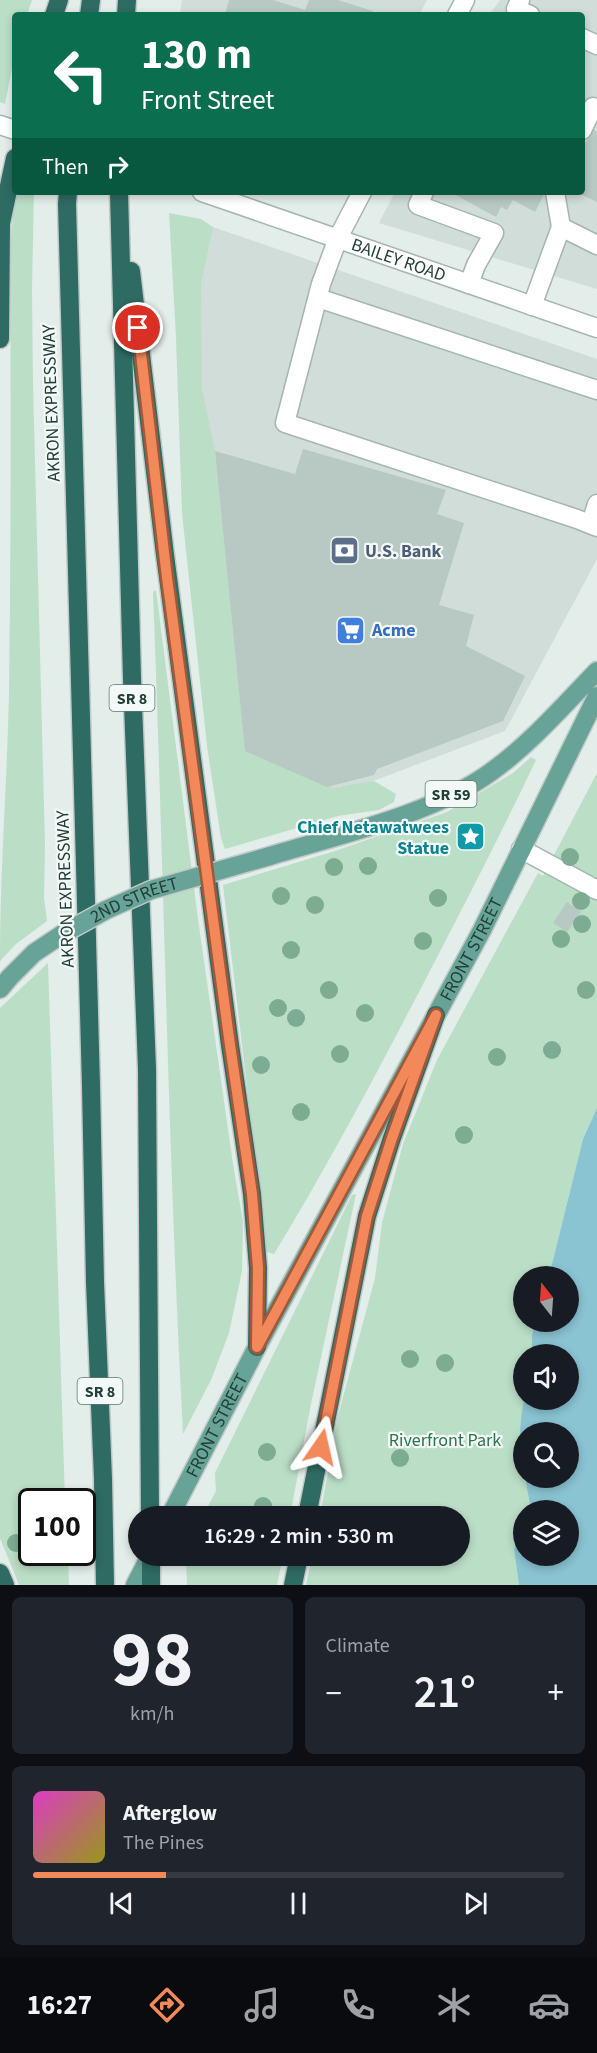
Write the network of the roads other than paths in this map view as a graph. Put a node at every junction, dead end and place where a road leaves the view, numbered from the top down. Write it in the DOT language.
graph roads {
  1 [pos="520,0"];
  2 [pos="523,12"];
  3 [pos="597,109"];
  4 [pos="585,124"];
  5 [pos="12,173"];
  6 [pos="68,195"];
  7 [pos="120,195"];
  8 [pos="120,195"];
  9 [pos="360,195"];
  10 [pos="423,195"];
  11 [pos="556,195"];
  12 [pos="232,196"];
  13 [pos="561,228"];
  14 [pos="338,238"];
  15 [pos="597,245"];
  16 [pos="469,284"];
  17 [pos="318,298"];
  18 [pos="532,306"];
  19 [pos="596,325"];
  20 [pos="0,339"];
  21 [pos="597,390"];
  22 [pos="597,504"];
  23 [pos="594,525"];
  24 [pos="597,672"];
  25 [pos="597,696"];
  26 [pos="592,719"];
  27 [pos="521,849"];
  28 [pos="597,890"];
  29 [pos="5,983"];
  30 [pos="436,1015"];
  31 [pos="257,1347"];
  32 [pos="150,1506"];
  33 [pos="175,1506"];
  34 [pos="309,1506"];
  35 [pos="145,1566"];
  36 [pos="151,1566"];
  37 [pos="297,1566"];
  38 [pos="0,1573"];
  39 [pos="5,1585"];
  40 [pos="105,1585"];
  41 [pos="135,1585"];
  42 [pos="151,1585"];
  43 [pos="293,1585"];
  1 -- 2 [label="street"];
  3 -- 4 [label="street"];
  5 -- 20 [label="highway"];
  6 -- 40 [label="highway, AKRON EXPRESSWAY / SR 8"];
  7 -- 31 [label="highway"];
  8 -- 32 [label="highway, SR 8"];
  9 -- 14 [label="street"];
  10 -- 16 [label="street"];
  11 -- 13 [label="street"];
  12 -- 14 [label="street, BAILEY ROAD"];
  13 -- 15 [label="street"];
  13 -- 18 [label="street"];
  14 -- 16 [label="street, BAILEY ROAD"];
  14 -- 17 [label="street"];
  16 -- 18 [label="street, BAILEY ROAD"];
  17 -- 21 [label="street"];
  17 -- 23 [label="street"];
  18 -- 19 [label="street, BAILEY ROAD"];
  22 -- 23 [label="street"];
  24 -- 29 [label="main road, 2ND STREET / SR 59, bridge"];
  25 -- 26 [label="main road, FRONT STREET"];
  26 -- 27 [label="main road, FRONT STREET"];
  27 -- 28 [label="street"];
  27 -- 30 [label="main road, FRONT STREET"];
  30 -- 31 [label="main road, FRONT STREET"];
  30 -- 34 [label="highway"];
  31 -- 33 [label="main road, FRONT STREET"];
  35 -- 41 [label="main road"];
  36 -- 42 [label="highway"];
  37 -- 43 [label="highway"];
  38 -- 39 [label="highway"];
}
